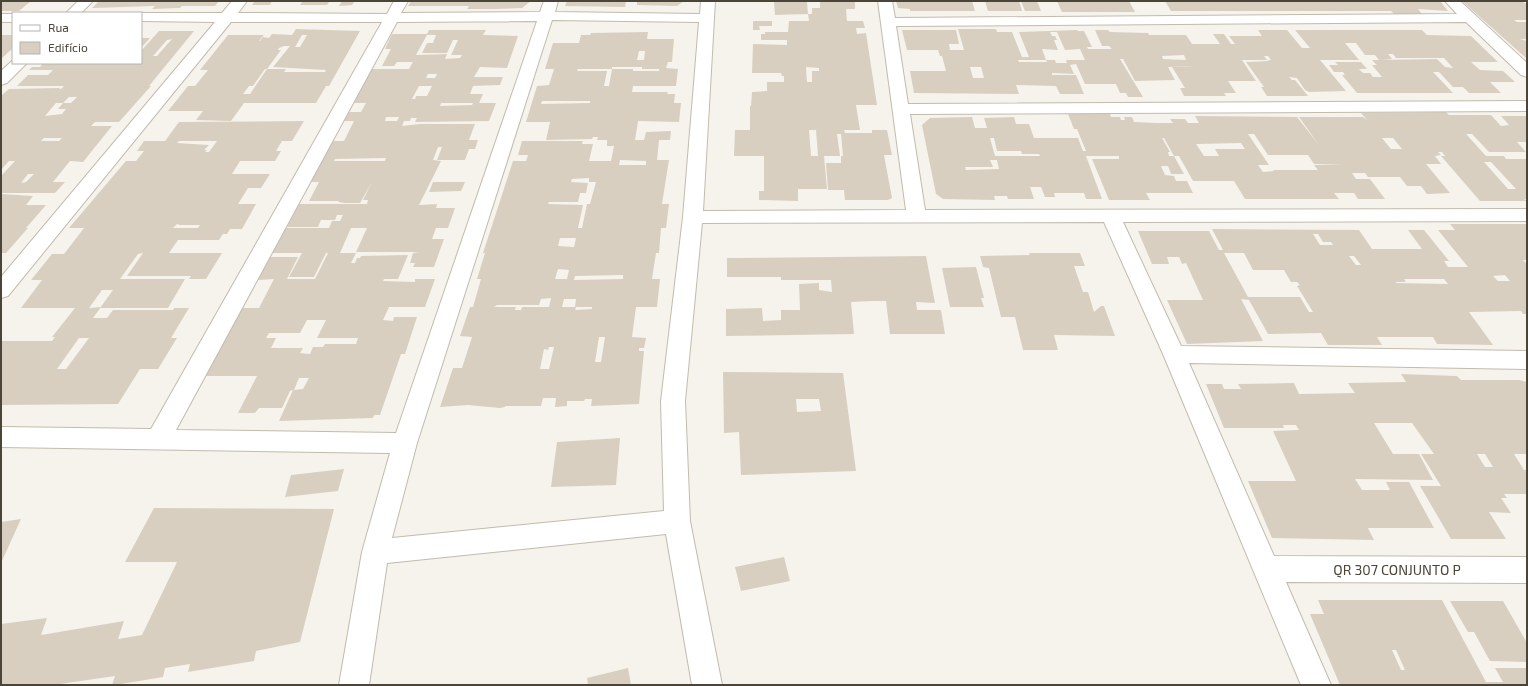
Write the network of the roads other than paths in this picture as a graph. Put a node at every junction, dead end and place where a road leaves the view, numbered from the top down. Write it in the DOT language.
graph roads {
  1 [pos="86,1"];
  2 [pos="240,1"];
  3 [pos="401,1"];
  4 [pos="885,1"];
  5 [pos="1452,1"];
  6 [pos="548,9"];
  7 [pos="707,10"];
  8 [pos="74,12"];
  9 [pos="142,17"];
  10 [pos="226,17"];
  11 [pos="1,18"];
  12 [pos="12,18"];
  13 [pos="392,18"];
  14 [pos="1469,18"];
  15 [pos="888,22"];
  16 [pos="18,64"];
  17 [pos="1527,72"];
  18 [pos="1,80"];
  19 [pos="1527,106"];
  20 [pos="900,109"];
  21 [pos="916,215"];
  22 [pos="1527,215"];
  23 [pos="693,217"];
  24 [pos="1110,217"];
  25 [pos="1,291"];
  26 [pos="1174,354"];
  27 [pos="1527,360"];
  28 [pos="1,437"];
  29 [pos="159,438"];
  30 [pos="405,443"];
  31 [pos="677,521"];
  32 [pos="375,552"];
  33 [pos="1267,569"];
  34 [pos="1527,570"];
  35 [pos="354,685"];
  36 [pos="707,685"];
  37 [pos="1316,685"];
  1 -- 8 [label="street"];
  2 -- 10 [label="street"];
  3 -- 13 [label="street"];
  4 -- 15 [label="street"];
  5 -- 14 [label="street"];
  6 -- 7 [label="street"];
  6 -- 13 [label="street"];
  6 -- 30 [label="street"];
  7 -- 23 [label="street"];
  9 -- 10 [label="street"];
  10 -- 13 [label="street"];
  10 -- 25 [label="street"];
  11 -- 12 [label="street"];
  13 -- 29 [label="street"];
  14 -- 15 [label="street"];
  14 -- 17 [label="street"];
  15 -- 20 [label="street"];
  16 -- 18 [label="street"];
  19 -- 20 [label="street"];
  20 -- 21 [label="street"];
  21 -- 23 [label="street"];
  21 -- 24 [label="street"];
  22 -- 24 [label="street"];
  23 -- 31 [label="street"];
  24 -- 26 [label="street"];
  26 -- 27 [label="street"];
  26 -- 33 [label="street"];
  28 -- 29 [label="street"];
  29 -- 30 [label="street"];
  30 -- 32 [label="street"];
  31 -- 32 [label="street"];
  31 -- 36 [label="street"];
  32 -- 35 [label="street"];
  33 -- 34 [label="street, QR 307 CONJUNTO P"];
  33 -- 37 [label="street"];
}
